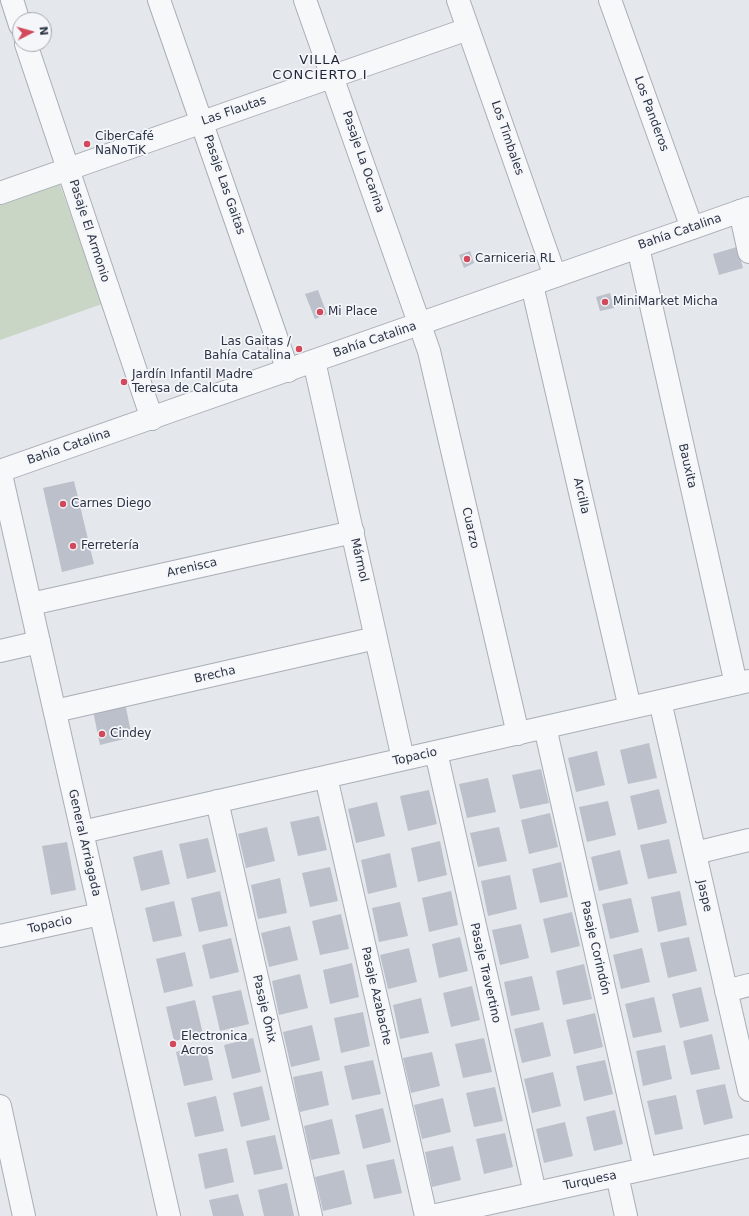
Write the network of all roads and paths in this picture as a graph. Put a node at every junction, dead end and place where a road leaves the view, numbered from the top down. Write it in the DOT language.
graph roads {
  1 [pos="12,0"];
  2 [pos="159,0"];
  3 [pos="305,0"];
  4 [pos="458,0"];
  5 [pos="610,0"];
  6 [pos="16,12"];
  7 [pos="468,29"];
  8 [pos="29,52"];
  9 [pos="332,76"];
  10 [pos="202,122"];
  11 [pos="68,169"];
  12 [pos="0,193"];
  13 [pos="744,210"];
  14 [pos="692,228"];
  15 [pos="638,247"];
  16 [pos="749,252"];
  17 [pos="555,276"];
  18 [pos="532,285"];
  19 [pos="420,324"];
  20 [pos="314,361"];
  21 [pos="288,371"];
  22 [pos="152,419"];
  23 [pos="0,471"];
  24 [pos="352,532"];
  25 [pos="31,604"];
  26 [pos="376,638"];
  27 [pos="39,642"];
  28 [pos="0,651"];
  29 [pos="742,683"];
  30 [pos="660,702"];
  31 [pos="630,708"];
  32 [pos="55,711"];
  33 [pos="545,727"];
  34 [pos="518,734"];
  35 [pos="436,752"];
  36 [pos="403,759"];
  37 [pos="326,777"];
  38 [pos="217,801"];
  39 [pos="82,832"];
  40 [pos="749,840"];
  41 [pos="694,852"];
  42 [pos="100,914"];
  43 [pos="0,936"];
  44 [pos="749,985"];
  45 [pos="726,991"];
  46 [pos="749,1090"];
  47 [pos="0,1106"];
  48 [pos="749,1146"];
  49 [pos="645,1169"];
  50 [pos="617,1175"];
  51 [pos="535,1193"];
  52 [pos="24,1216"];
  53 [pos="169,1216"];
  54 [pos="311,1216"];
  55 [pos="426,1216"];
  56 [pos="432,1216"];
  57 [pos="626,1216"];
  1 -- 6 [label="street"];
  2 -- 10 [label="street, Pasaje Las Gaitas"];
  3 -- 9 [label="street, Pasaje La Ocarina"];
  4 -- 7 [label="street, Los Timbales"];
  5 -- 14 [label="street, Los Panderos"];
  7 -- 9 [label="street, Las Flautas"];
  7 -- 17 [label="street, Los Timbales"];
  8 -- 11 [label="street, Pasaje El Armonio"];
  9 -- 10 [label="street, Las Flautas"];
  9 -- 19 [label="street, Pasaje La Ocarina"];
  10 -- 11 [label="street, Las Flautas"];
  10 -- 21 [label="street, Pasaje Las Gaitas"];
  11 -- 12 [label="street, Las Flautas"];
  11 -- 22 [label="street, Pasaje El Armonio"];
  13 -- 14 [label="street, Bahía Catalina"];
  13 -- 16 [label="street"];
  14 -- 15 [label="street, Bahía Catalina"];
  15 -- 17 [label="street, Bahía Catalina"];
  15 -- 29 [label="street, Bauxita"];
  17 -- 18 [label="street, Bahía Catalina"];
  18 -- 19 [label="street, Bahía Catalina"];
  18 -- 31 [label="street, Arcilla"];
  19 -- 20 [label="street, Bahía Catalina"];
  19 -- 34 [label="street, Cuarzo"];
  20 -- 21 [label="street, Bahía Catalina"];
  20 -- 24 [label="street, Mármol"];
  21 -- 22 [label="street, Bahía Catalina"];
  22 -- 23 [label="street, Bahía Catalina"];
  23 -- 25 [label="street, General Arriagada"];
  24 -- 25 [label="street, Arenisca"];
  24 -- 26 [label="street, Mármol"];
  25 -- 27 [label="street, General Arriagada"];
  26 -- 32 [label="street, Brecha"];
  26 -- 36 [label="street, Mármol"];
  27 -- 28 [label="street"];
  27 -- 32 [label="street, General Arriagada"];
  29 -- 30 [label="street, Topacio"];
  30 -- 31 [label="street, Topacio"];
  30 -- 41 [label="street, Jaspe"];
  31 -- 33 [label="street, Topacio"];
  32 -- 39 [label="street, General Arriagada"];
  33 -- 34 [label="street, Topacio"];
  33 -- 49 [label="street, Pasaje Corindón"];
  34 -- 35 [label="street, Topacio"];
  35 -- 36 [label="street, Topacio"];
  35 -- 51 [label="street, Pasaje Travertino"];
  36 -- 37 [label="street, Topacio"];
  37 -- 38 [label="street, Topacio"];
  37 -- 55 [label="street, Pasaje Azabache"];
  38 -- 39 [label="street, Topacio"];
  38 -- 54 [label="street, Pasaje Ónix"];
  39 -- 42 [label="street, General Arriagada"];
  40 -- 41 [label="street"];
  41 -- 45 [label="street, Jaspe"];
  42 -- 43 [label="street, Topacio"];
  42 -- 53 [label="street, General Arriagada"];
  44 -- 45 [label="street"];
  45 -- 46 [label="street, Jaspe"];
  47 -- 52 [label="street"];
  48 -- 49 [label="street, Turquesa"];
  49 -- 50 [label="street, Turquesa"];
  50 -- 51 [label="street, Turquesa"];
  50 -- 57 [label="street"];
  51 -- 56 [label="street, Turquesa"];
}
